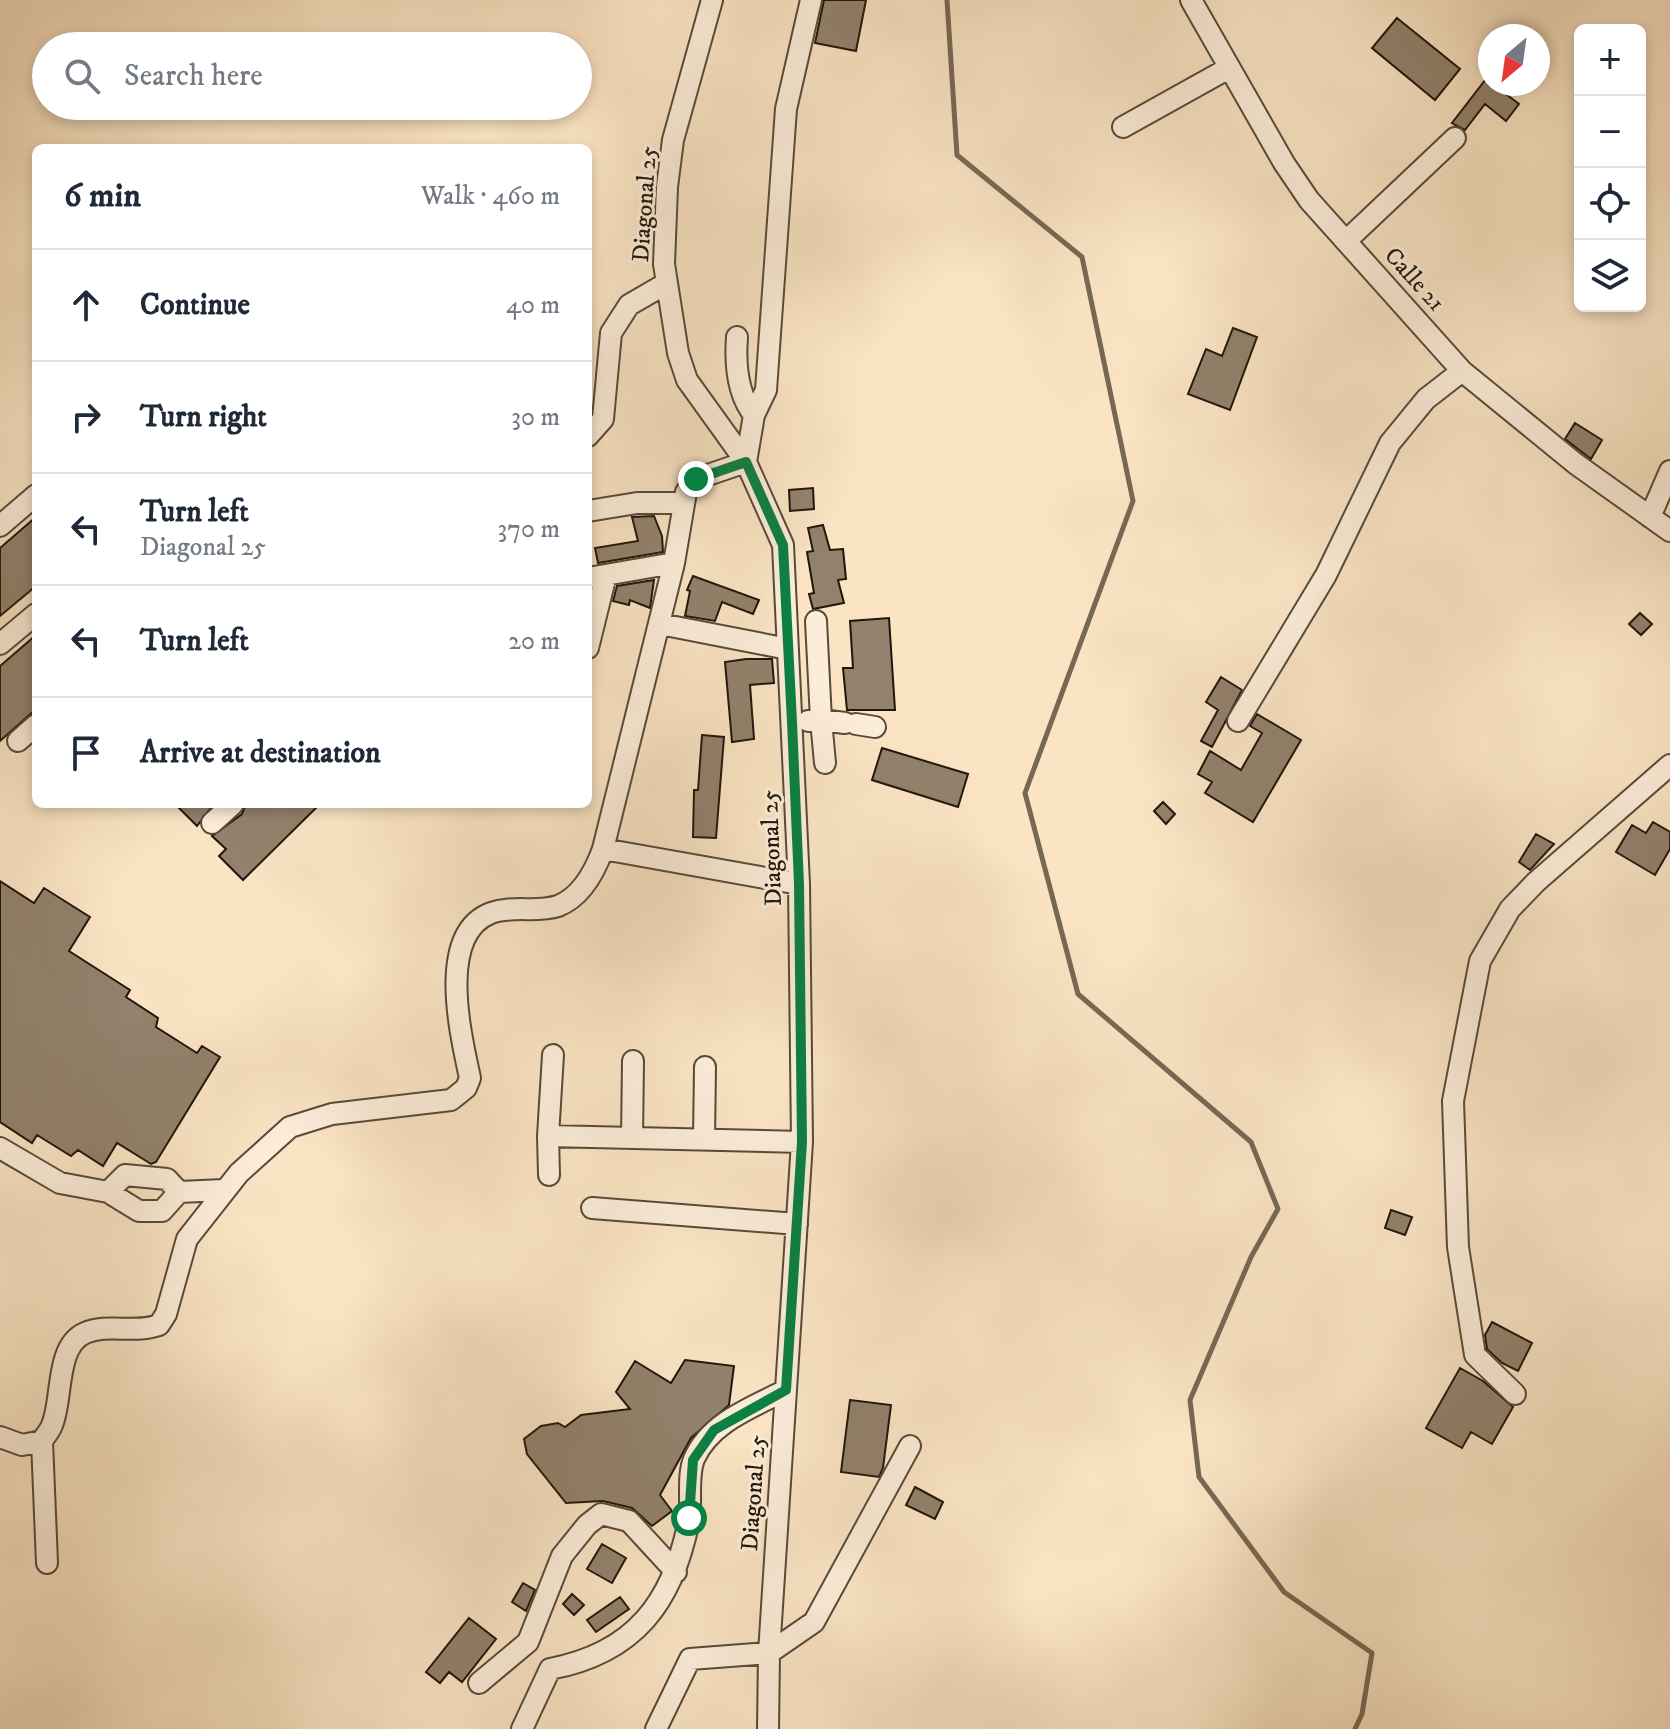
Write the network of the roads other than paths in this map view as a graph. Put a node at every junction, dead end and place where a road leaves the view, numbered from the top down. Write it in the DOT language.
graph roads {
  1 [pos="712,0"];
  2 [pos="811,0"];
  3 [pos="1191,0"];
  4 [pos="1229,68"];
  5 [pos="1123,127"];
  6 [pos="1455,138"];
  7 [pos="1346,241"];
  8 [pos="667,283"];
  9 [pos="737,337"];
  10 [pos="1462,371"];
  11 [pos="754,415"];
  12 [pos="592,431"];
  13 [pos="746,462"];
  14 [pos="1670,471"];
  15 [pos="32,498"];
  16 [pos="683,503"];
  17 [pos="592,510"];
  18 [pos="1650,517"];
  19 [pos="0,526"];
  20 [pos="1670,531"];
  21 [pos="674,563"];
  22 [pos="597,576"];
  23 [pos="32,617"];
  24 [pos="592,618"];
  25 [pos="816,621"];
  26 [pos="660,624"];
  27 [pos="0,644"];
  28 [pos="788,649"];
  29 [pos="821,720"];
  30 [pos="1238,721"];
  31 [pos="792,722"];
  32 [pos="859,725"];
  33 [pos="32,729"];
  34 [pos="18,741"];
  35 [pos="825,763"];
  36 [pos="1670,765"];
  37 [pos="229,808"];
  38 [pos="212,823"];
  39 [pos="603,849"];
  40 [pos="799,884"];
  41 [pos="553,1055"];
  42 [pos="633,1061"];
  43 [pos="705,1067"];
  44 [pos="548,1136"];
  45 [pos="632,1138"];
  46 [pos="704,1139"];
  47 [pos="802,1142"];
  48 [pos="0,1148"];
  49 [pos="549,1175"];
  50 [pos="224,1190"];
  51 [pos="108,1192"];
  52 [pos="179,1192"];
  53 [pos="592,1208"];
  54 [pos="797,1224"];
  55 [pos="786,1390"];
  56 [pos="1515,1394"];
  57 [pos="0,1437"];
  58 [pos="42,1441"];
  59 [pos="910,1446"];
  60 [pos="47,1563"];
  61 [pos="676,1572"];
  62 [pos="528,1642"];
  63 [pos="769,1653"];
  64 [pos="550,1669"];
  65 [pos="479,1683"];
  66 [pos="522,1729"];
  67 [pos="656,1729"];
  68 [pos="768,1729"];
  1 -- 8 [label="street, Diagonal 25"];
  2 -- 11 [label="street"];
  3 -- 4 [label="street, Calle 21"];
  4 -- 5 [label="street"];
  4 -- 7 [label="street, Calle 21"];
  6 -- 7 [label="street"];
  7 -- 10 [label="street, Calle 21"];
  8 -- 12 [label="street"];
  8 -- 13 [label="street, Diagonal 25"];
  9 -- 11 [label="street"];
  10 -- 18 [label="street, Calle 21"];
  10 -- 30 [label="street"];
  11 -- 13 [label="street"];
  13 -- 16 [label="street"];
  13 -- 28 [label="street, Diagonal 25"];
  14 -- 18 [label="street"];
  15 -- 19 [label="street"];
  16 -- 17 [label="street"];
  16 -- 21 [label="street"];
  18 -- 20 [label="street, Calle 21"];
  21 -- 22 [label="street"];
  21 -- 26 [label="street"];
  22 -- 24 [label="street"];
  23 -- 27 [label="street"];
  25 -- 29 [label="street"];
  26 -- 28 [label="street"];
  26 -- 39 [label="street"];
  28 -- 31 [label="street, Diagonal 25"];
  29 -- 31 [label="street"];
  29 -- 32 [label="street"];
  29 -- 35 [label="street"];
  31 -- 40 [label="street, Diagonal 25"];
  33 -- 34 [label="street"];
  36 -- 56 [label="street"];
  37 -- 38 [label="street"];
  39 -- 40 [label="street"];
  39 -- 50 [label="street"];
  40 -- 47 [label="street, Diagonal 25"];
  41 -- 44 [label="street"];
  42 -- 45 [label="street"];
  43 -- 46 [label="street"];
  44 -- 45 [label="street"];
  44 -- 49 [label="street"];
  45 -- 46 [label="street"];
  46 -- 47 [label="street"];
  47 -- 54 [label="street, Diagonal 25"];
  48 -- 51 [label="street"];
  50 -- 52 [label="street"];
  50 -- 58 [label="street"];
  51 -- 52 [label="street"];
  51 -- 52 [label="street"];
  53 -- 54 [label="street"];
  54 -- 55 [label="street, Diagonal 25"];
  55 -- 61 [label="street"];
  55 -- 63 [label="street, Diagonal 25"];
  57 -- 58 [label="street"];
  58 -- 60 [label="street"];
  59 -- 63 [label="street"];
  61 -- 62 [label="street"];
  61 -- 64 [label="street"];
  62 -- 64 [label="street"];
  62 -- 65 [label="street"];
  63 -- 67 [label="street"];
  63 -- 68 [label="street, Diagonal 25"];
  64 -- 66 [label="street"];
}
